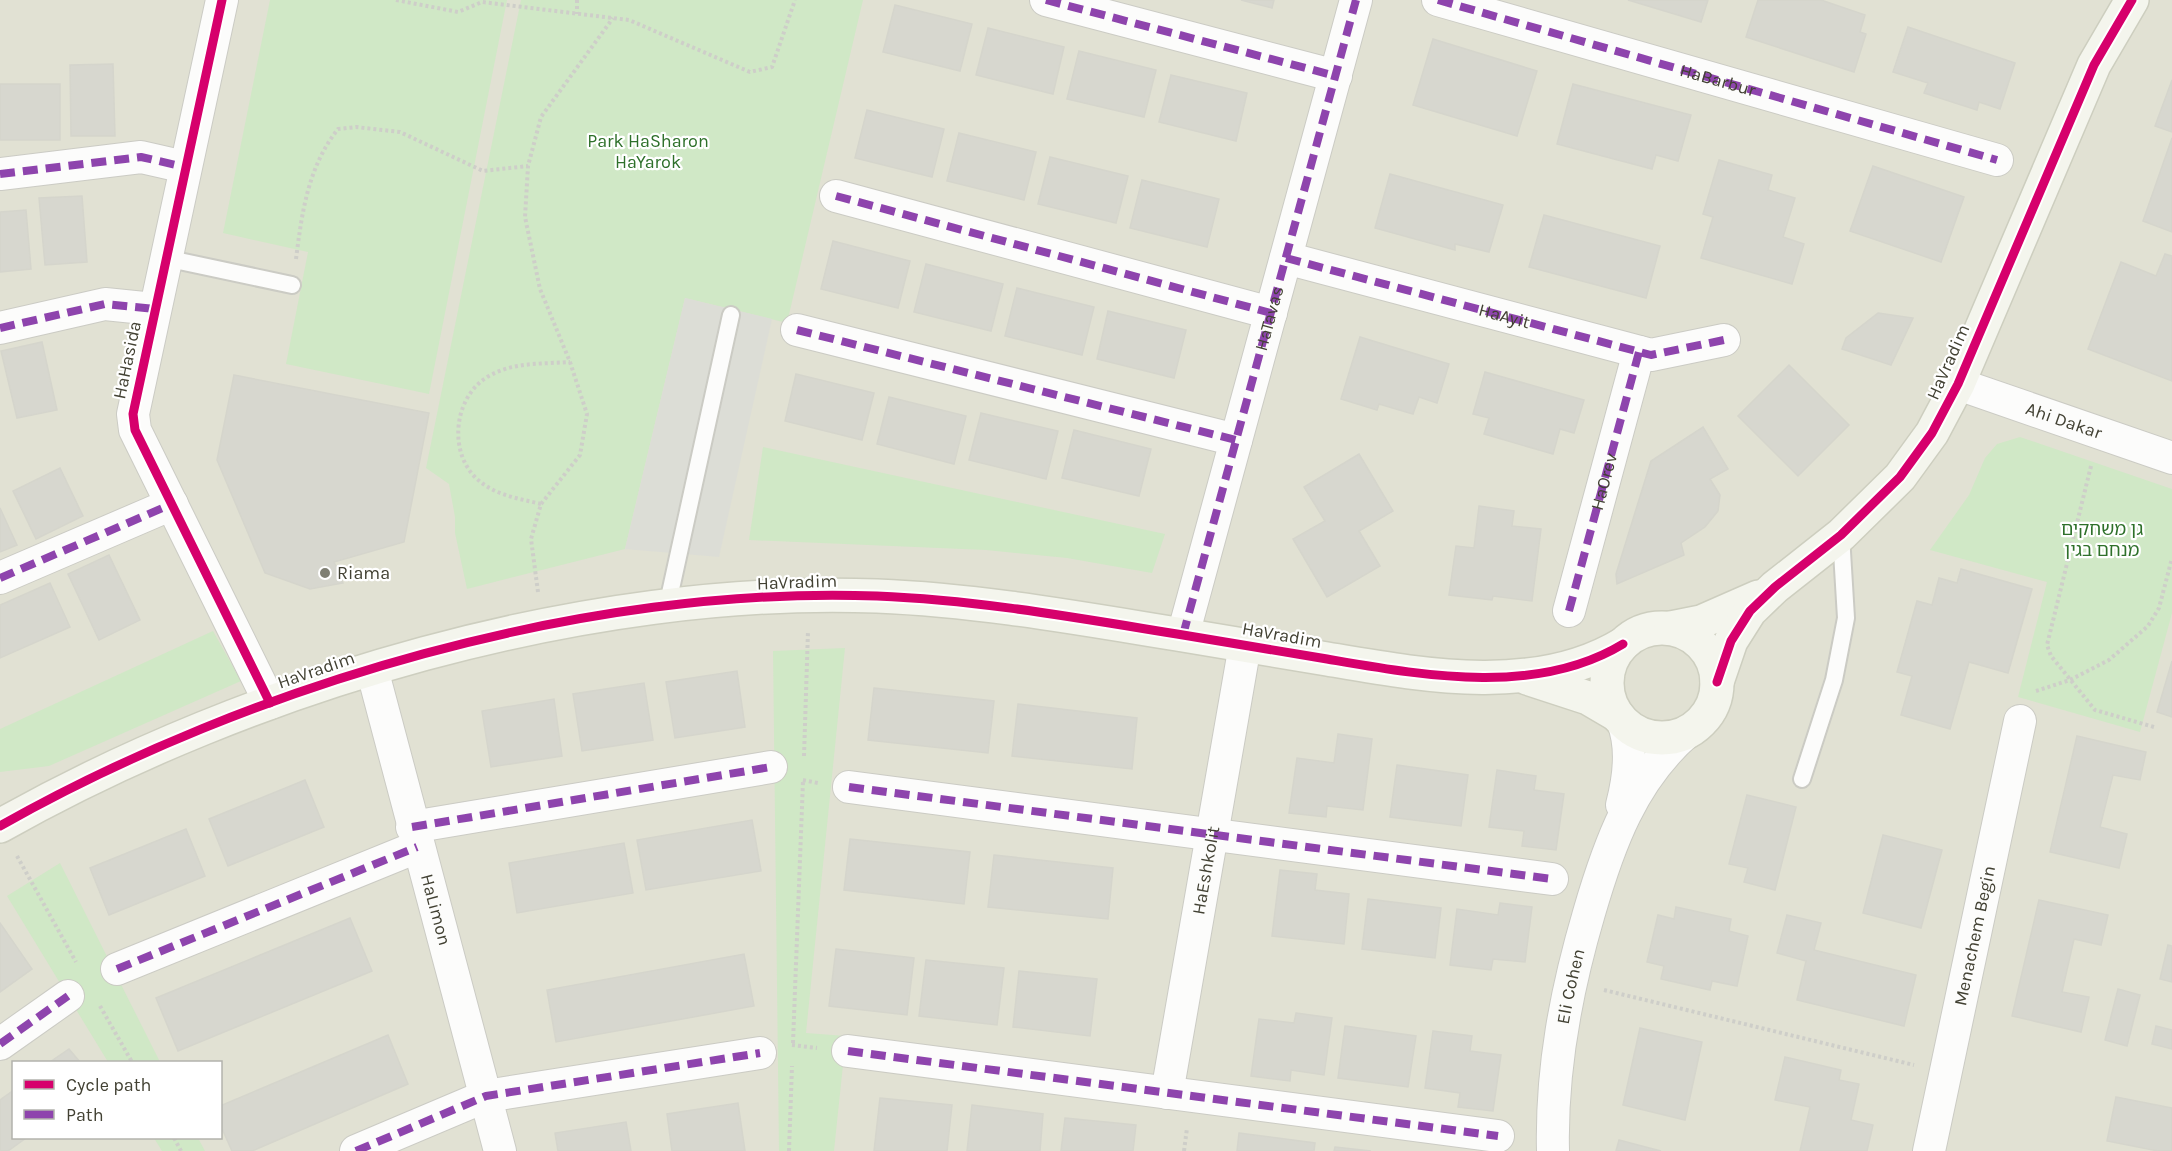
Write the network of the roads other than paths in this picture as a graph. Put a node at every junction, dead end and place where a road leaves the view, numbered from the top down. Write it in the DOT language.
graph roads {
  1 [pos="222,0"];
  2 [pos="1046,0"];
  3 [pos="1356,0"];
  4 [pos="1437,0"];
  5 [pos="2102,0"];
  6 [pos="2132,0"];
  7 [pos="2094,65"];
  8 [pos="1336,76"];
  9 [pos="1998,160"];
  10 [pos="185,167"];
  11 [pos="0,174"];
  12 [pos="836,195"];
  13 [pos="165,258"];
  14 [pos="1286,258"];
  15 [pos="292,285"];
  16 [pos="154,309"];
  17 [pos="1271,313"];
  18 [pos="731,315"];
  19 [pos="0,327"];
  20 [pos="797,330"];
  21 [pos="1724,340"];
  22 [pos="1639,352"];
  23 [pos="1958,384"];
  24 [pos="1236,440"];
  25 [pos="2172,458"];
  26 [pos="172,504"];
  27 [pos="1842,535"];
  28 [pos="0,578"];
  29 [pos="1775,587"];
  30 [pos="667,607"];
  31 [pos="1569,611"];
  32 [pos="1671,628"];
  33 [pos="1183,635"];
  34 [pos="1623,644"];
  35 [pos="1245,645"];
  36 [pos="372,669"];
  37 [pos="1513,675"];
  38 [pos="1717,682"];
  39 [pos="270,703"];
  40 [pos="1620,719"];
  41 [pos="2020,721"];
  42 [pos="1687,732"];
  43 [pos="771,767"];
  44 [pos="1802,779"];
  45 [pos="849,787"];
  46 [pos="67,791"];
  47 [pos="0,806"];
  48 [pos="1618,826"];
  49 [pos="1212,834"];
  50 [pos="6,837"];
  51 [pos="415,837"];
  52 [pos="1552,879"];
  53 [pos="117,969"];
  54 [pos="82,990"];
  55 [pos="0,1044"];
  56 [pos="848,1052"];
  57 [pos="760,1053"];
  58 [pos="1167,1093"];
  59 [pos="486,1096"];
  60 [pos="1498,1136"];
  61 [pos="356,1151"];
  62 [pos="500,1151"];
  63 [pos="1553,1151"];
  64 [pos="1929,1151"];
  1 -- 10 [label="street, HaHasida"];
  2 -- 8 [label="street"];
  3 -- 8 [label="street, HaTavas"];
  4 -- 9 [label="street, HaBarbur"];
  5 -- 7 [label="street, HaVradim"];
  6 -- 7 [label="street, HaVradim"];
  7 -- 23 [label="street, HaVradim"];
  8 -- 14 [label="street, HaTavas"];
  10 -- 11 [label="street"];
  10 -- 13 [label="street, HaHasida"];
  12 -- 17 [label="street"];
  13 -- 15 [label="lane"];
  13 -- 16 [label="street, HaHasida"];
  14 -- 17 [label="street, HaTavas"];
  14 -- 22 [label="street, HaAyit"];
  16 -- 19 [label="street"];
  16 -- 26 [label="street, HaHasida"];
  17 -- 24 [label="street, HaTavas"];
  18 -- 30 [label="lane"];
  20 -- 24 [label="street"];
  21 -- 22 [label="street, HaAyit"];
  22 -- 31 [label="street, HaOrev"];
  23 -- 25 [label="street, Ahi Dakar"];
  23 -- 27 [label="street, HaVradim"];
  24 -- 33 [label="street, HaTavas"];
  26 -- 28 [label="street"];
  26 -- 39 [label="street, HaHasida"];
  27 -- 29 [label="street, HaVradim"];
  27 -- 44 [label="lane"];
  29 -- 32 [label="street, HaVradim"];
  29 -- 38 [label="street, HaVradim"];
  30 -- 33 [label="street, HaVradim"];
  30 -- 36 [label="street, HaVradim"];
  32 -- 34 [label="street"];
  32 -- 38 [label="street"];
  33 -- 35 [label="street, HaVradim"];
  34 -- 37 [label="street, HaVradim"];
  34 -- 40 [label="street"];
  35 -- 37 [label="street, HaVradim"];
  35 -- 49 [label="street, HaEshkolit"];
  36 -- 39 [label="street, HaVradim"];
  36 -- 51 [label="street, HaLimon"];
  37 -- 40 [label="street, HaVradim"];
  38 -- 42 [label="street"];
  39 -- 46 [label="street, HaVradim"];
  40 -- 42 [label="street"];
  40 -- 48 [label="street, Eli Cohen"];
  41 -- 64 [label="street, Menachem Begin"];
  42 -- 48 [label="street, Eli Cohen"];
  43 -- 51 [label="street"];
  45 -- 49 [label="street"];
  46 -- 47 [label="street, HaVradim"];
  46 -- 50 [label="street, HaVradim"];
  48 -- 63 [label="street, Eli Cohen"];
  49 -- 52 [label="street"];
  49 -- 58 [label="street, HaEshkolit"];
  51 -- 53 [label="street"];
  51 -- 59 [label="street, HaLimon"];
  54 -- 55 [label="street"];
  56 -- 58 [label="street"];
  57 -- 59 [label="street"];
  58 -- 60 [label="street"];
  59 -- 61 [label="street"];
  59 -- 62 [label="street, HaLimon"];
}
